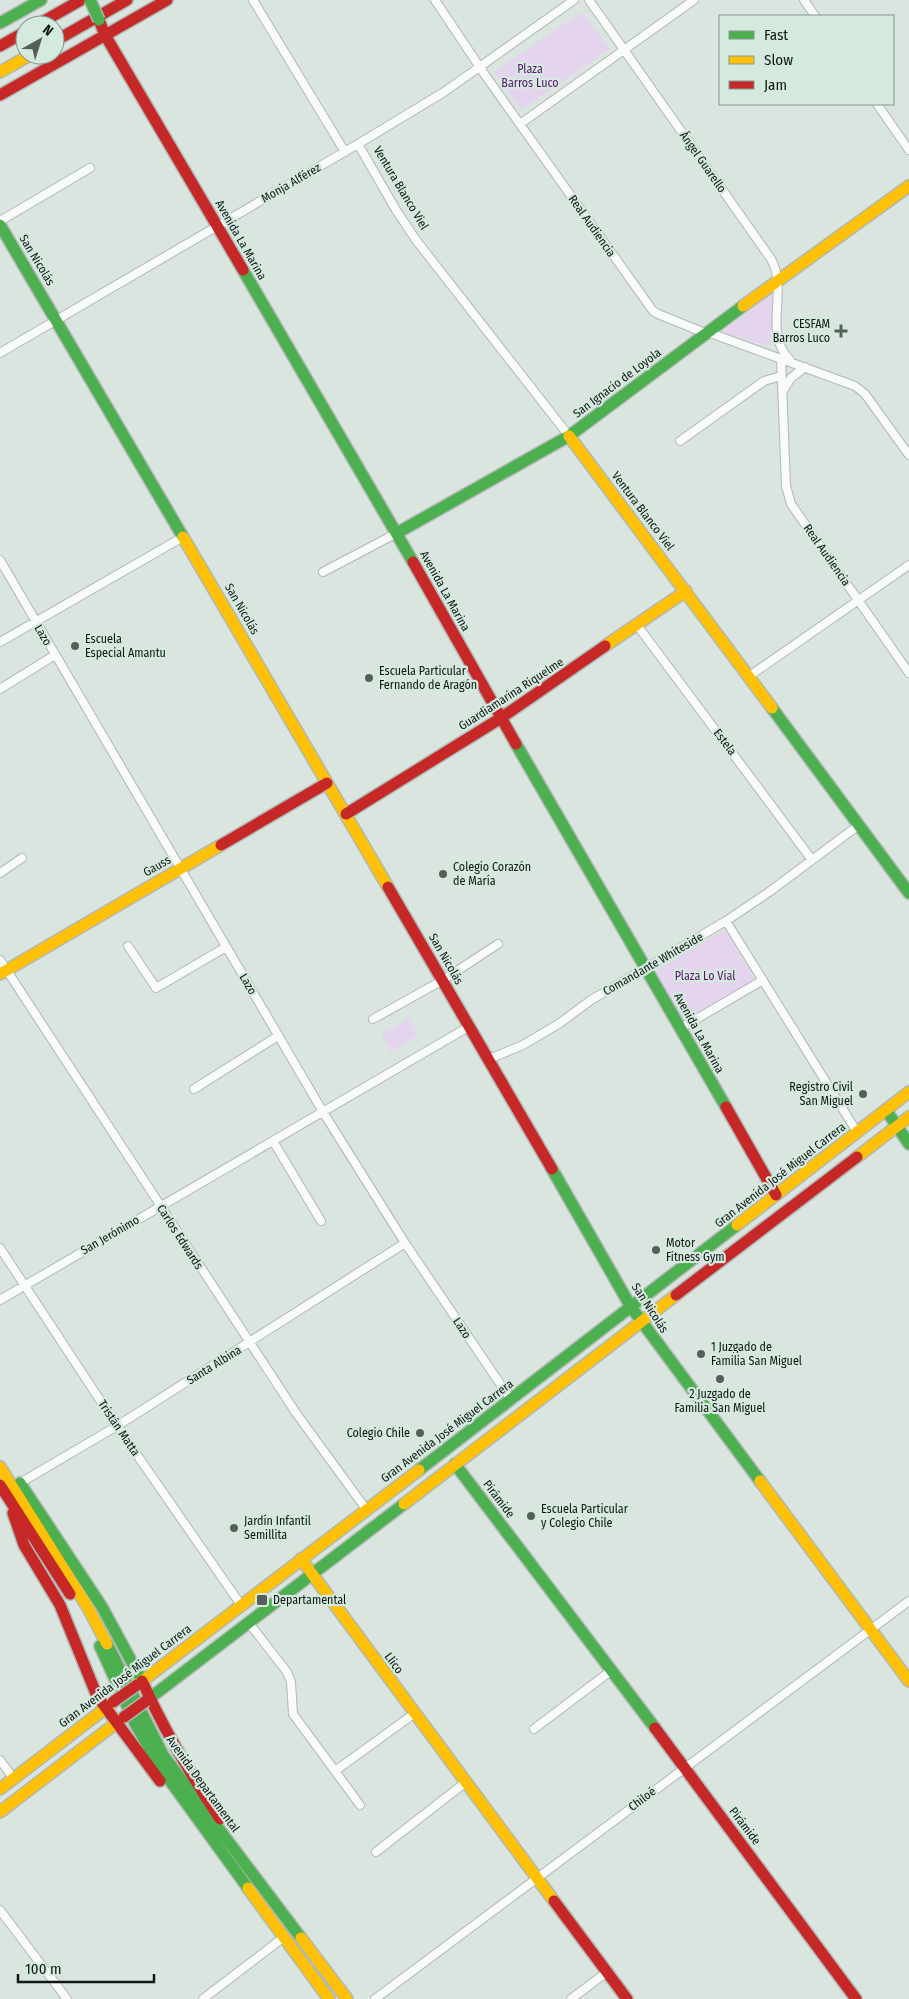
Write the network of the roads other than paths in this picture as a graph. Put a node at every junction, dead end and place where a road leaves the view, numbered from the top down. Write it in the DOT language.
graph roads {
  1 [pos="41,0"];
  2 [pos="81,0"];
  3 [pos="90,0"];
  4 [pos="126,0"];
  5 [pos="167,0"];
  6 [pos="253,0"];
  7 [pos="434,0"];
  8 [pos="574,0"];
  9 [pos="589,0"];
  10 [pos="694,0"];
  11 [pos="804,0"];
  12 [pos="55,15"];
  13 [pos="814,15"];
  14 [pos="0,23"];
  15 [pos="65,35"];
  16 [pos="105,35"];
  17 [pos="15,38"];
  18 [pos="0,46"];
  19 [pos="624,50"];
  20 [pos="15,64"];
  21 [pos="480,67"];
  22 [pos="0,72"];
  23 [pos="0,95"];
  24 [pos="878,105"];
  25 [pos="520,124"];
  26 [pos="358,144"];
  27 [pos="909,150"];
  28 [pos="345,152"];
  29 [pos="90,168"];
  30 [pos="909,186"];
  31 [pos="0,223"];
  32 [pos="217,226"];
  33 [pos="778,280"];
  34 [pos="57,320"];
  35 [pos="705,333"];
  36 [pos="776,337"];
  37 [pos="762,352"];
  38 [pos="0,353"];
  39 [pos="781,358"];
  40 [pos="794,363"];
  41 [pos="805,367"];
  42 [pos="781,376"];
  43 [pos="782,392"];
  44 [pos="569,436"];
  45 [pos="680,441"];
  46 [pos="909,455"];
  47 [pos="397,534"];
  48 [pos="183,537"];
  49 [pos="0,560"];
  50 [pos="909,565"];
  51 [pos="322,572"];
  52 [pos="686,591"];
  53 [pos="858,600"];
  54 [pos="35,621"];
  55 [pos="637,625"];
  56 [pos="0,642"];
  57 [pos="55,655"];
  58 [pos="909,674"];
  59 [pos="748,677"];
  60 [pos="0,690"];
  61 [pos="502,718"];
  62 [pos="327,783"];
  63 [pos="346,814"];
  64 [pos="859,825"];
  65 [pos="22,858"];
  66 [pos="812,860"];
  67 [pos="180,869"];
  68 [pos="0,873"];
  69 [pos="909,893"];
  70 [pos="726,921"];
  71 [pos="498,944"];
  72 [pos="128,946"];
  73 [pos="226,947"];
  74 [pos="0,960"];
  75 [pos="647,969"];
  76 [pos="3,972"];
  77 [pos="443,980"];
  78 [pos="763,980"];
  79 [pos="373,1019"];
  80 [pos="470,1026"];
  81 [pos="681,1028"];
  82 [pos="278,1036"];
  83 [pos="489,1060"];
  84 [pos="194,1089"];
  85 [pos="909,1092"];
  86 [pos="886,1110"];
  87 [pos="323,1112"];
  88 [pos="909,1117"];
  89 [pos="898,1126"];
  90 [pos="857,1132"];
  91 [pos="273,1141"];
  92 [pos="909,1144"];
  93 [pos="776,1195"];
  94 [pos="160,1206"];
  95 [pos="321,1221"];
  96 [pos="405,1243"];
  97 [pos="0,1248"];
  98 [pos="24,1285"];
  99 [pos="0,1300"];
  100 [pos="631,1307"];
  101 [pos="641,1322"];
  102 [pos="249,1343"];
  103 [pos="510,1400"];
  104 [pos="117,1426"];
  105 [pos="441,1453"];
  106 [pos="0,1460"];
  107 [pos="455,1464"];
  108 [pos="0,1467"];
  109 [pos="20,1483"];
  110 [pos="2,1491"];
  111 [pos="366,1509"];
  112 [pos="301,1559"];
  113 [pos="312,1574"];
  114 [pos="909,1601"];
  115 [pos="242,1605"];
  116 [pos="249,1623"];
  117 [pos="871,1629"];
  118 [pos="612,1670"];
  119 [pos="909,1680"];
  120 [pos="140,1683"];
  121 [pos="148,1699"];
  122 [pos="109,1705"];
  123 [pos="415,1713"];
  124 [pos="121,1720"];
  125 [pos="534,1730"];
  126 [pos="0,1760"];
  127 [pos="684,1767"];
  128 [pos="336,1771"];
  129 [pos="14,1779"];
  130 [pos="466,1782"];
  131 [pos="0,1789"];
  132 [pos="360,1805"];
  133 [pos="0,1812"];
  134 [pos="376,1852"];
  135 [pos="537,1878"];
  136 [pos="0,1910"];
  137 [pos="290,1922"];
  138 [pos="275,1924"];
  139 [pos="284,1937"];
  140 [pos="607,1972"];
  141 [pos="67,1999"];
  142 [pos="204,1999"];
  143 [pos="329,1999"];
  144 [pos="347,1999"];
  145 [pos="375,1999"];
  146 [pos="571,1999"];
  147 [pos="627,1999"];
  148 [pos="856,1999"];
  1 -- 14 [label="main road"];
  2 -- 12 [label="main road"];
  3 -- 16 [label="main road, Avenida La Marina, bridge"];
  4 -- 15 [label="main road"];
  5 -- 16 [label="main road"];
  6 -- 28 [label="street"];
  7 -- 21 [label="street, Real Audiencia"];
  8 -- 21 [label="street, Monja Alférez"];
  9 -- 19 [label="street, Ángel Guarello"];
  10 -- 19 [label="street"];
  11 -- 13 [label="street"];
  16 -- 23 [label="main road"];
  16 -- 32 [label="main road, Avenida La Marina"];
  17 -- 18 [label="main road"];
  19 -- 25 [label="street"];
  19 -- 33 [label="street, Ángel Guarello"];
  20 -- 22 [label="main road"];
  21 -- 25 [label="street, Real Audiencia"];
  21 -- 26 [label="street, Monja Alférez"];
  24 -- 27 [label="street"];
  25 -- 35 [label="street, Real Audiencia"];
  26 -- 28 [label="street, Monja Alférez"];
  26 -- 44 [label="street, Ventura Blanco Viel"];
  28 -- 32 [label="street, Monja Alférez"];
  29 -- 31 [label="street, San Nicolás"];
  30 -- 33 [label="main road, San Ignacio de Loyola"];
  31 -- 34 [label="main road, San Nicolás"];
  32 -- 34 [label="street, Monja Alférez"];
  32 -- 47 [label="main road, Avenida La Marina"];
  33 -- 35 [label="main road, San Ignacio de Loyola"];
  33 -- 36 [label="street, Ángel Guarello"];
  34 -- 38 [label="street, Monja Alférez"];
  34 -- 48 [label="main road, San Nicolás"];
  35 -- 37 [label="street, Real Audiencia"];
  35 -- 44 [label="main road, San Ignacio de Loyola"];
  36 -- 37 [label="street"];
  36 -- 40 [label="street"];
  37 -- 39 [label="street, Real Audiencia"];
  39 -- 40 [label="street"];
  39 -- 42 [label="street, Real Audiencia"];
  40 -- 41 [label="street"];
  41 -- 43 [label="street"];
  41 -- 46 [label="street"];
  42 -- 43 [label="street, Real Audiencia"];
  42 -- 45 [label="street"];
  43 -- 53 [label="street, Real Audiencia"];
  44 -- 47 [label="main road, San Ignacio de Loyola"];
  44 -- 52 [label="main road, Ventura Blanco Viel"];
  47 -- 51 [label="street, San Ignacio de Loyola"];
  47 -- 61 [label="main road, Avenida La Marina"];
  48 -- 54 [label="street"];
  48 -- 62 [label="main road, San Nicolás"];
  49 -- 54 [label="street, Lazo"];
  50 -- 53 [label="street"];
  52 -- 55 [label="main road, Guardiamarina Riquelme"];
  52 -- 59 [label="main road, Ventura Blanco Viel"];
  53 -- 58 [label="street, Real Audiencia"];
  53 -- 59 [label="street"];
  54 -- 56 [label="street"];
  54 -- 57 [label="street, Lazo"];
  55 -- 61 [label="main road, Guardiamarina Riquelme"];
  55 -- 66 [label="street, Estela"];
  57 -- 60 [label="street"];
  57 -- 67 [label="street, Lazo"];
  59 -- 64 [label="main road, Ventura Blanco Viel"];
  61 -- 63 [label="main road, Guardiamarina Riquelme"];
  61 -- 75 [label="main road, Avenida La Marina"];
  62 -- 63 [label="main road, San Nicolás"];
  62 -- 67 [label="main road, Gauss"];
  63 -- 77 [label="main road, San Nicolás"];
  64 -- 66 [label="street, Comandante Whiteside"];
  64 -- 69 [label="main road, Ventura Blanco Viel"];
  65 -- 68 [label="street"];
  66 -- 70 [label="street, Comandante Whiteside"];
  67 -- 73 [label="street, Lazo"];
  67 -- 76 [label="main road, Gauss"];
  70 -- 75 [label="street, Comandante Whiteside"];
  70 -- 78 [label="street"];
  71 -- 77 [label="street"];
  72 -- 73 [label="street"];
  73 -- 82 [label="street, Lazo"];
  74 -- 76 [label="street, Carlos Edwards"];
  75 -- 81 [label="main road, Avenida La Marina"];
  75 -- 83 [label="street, Comandante Whiteside"];
  76 -- 94 [label="street, Carlos Edwards"];
  77 -- 79 [label="street"];
  77 -- 80 [label="main road, San Nicolás"];
  78 -- 81 [label="street"];
  78 -- 90 [label="street"];
  80 -- 83 [label="main road, San Nicolás"];
  80 -- 87 [label="street, San Jerónimo"];
  81 -- 93 [label="main road, Avenida La Marina"];
  82 -- 84 [label="street"];
  82 -- 87 [label="street, Lazo"];
  83 -- 100 [label="main road, San Nicolás"];
  85 -- 86 [label="main road, Gran Avenida José Miguel Carrera"];
  86 -- 89 [label="main road"];
  86 -- 90 [label="main road, Gran Avenida José Miguel Carrera"];
  87 -- 91 [label="street, San Jerónimo"];
  87 -- 96 [label="street, Lazo"];
  88 -- 89 [label="main road"];
  89 -- 92 [label="main road"];
  89 -- 101 [label="main road"];
  90 -- 93 [label="main road, Gran Avenida José Miguel Carrera"];
  91 -- 94 [label="street, San Jerónimo"];
  91 -- 95 [label="street"];
  93 -- 100 [label="main road, Gran Avenida José Miguel Carrera"];
  94 -- 98 [label="street, San Jerónimo"];
  94 -- 102 [label="street, Carlos Edwards"];
  96 -- 102 [label="street, Santa Albina"];
  96 -- 103 [label="street, Lazo"];
  97 -- 98 [label="street, Tristán Matta"];
  98 -- 99 [label="street, San Jerónimo"];
  98 -- 104 [label="street, Tristán Matta"];
  100 -- 101 [label="main road, San Nicolás"];
  100 -- 103 [label="main road, Gran Avenida José Miguel Carrera"];
  101 -- 107 [label="main road"];
  101 -- 117 [label="main road, San Nicolás"];
  102 -- 104 [label="street, Santa Albina"];
  102 -- 111 [label="street, Carlos Edwards"];
  103 -- 105 [label="main road, Gran Avenida José Miguel Carrera"];
  104 -- 109 [label="street, Santa Albina"];
  104 -- 115 [label="street, Tristán Matta"];
  105 -- 107 [label="main road, Pirámide"];
  105 -- 111 [label="main road, Gran Avenida José Miguel Carrera"];
  106 -- 109 [label="main road"];
  107 -- 113 [label="main road"];
  107 -- 118 [label="main road, Pirámide"];
  108 -- 137 [label="main road, Avenida Departamental"];
  109 -- 120 [label="main road"];
  110 -- 122 [label="main road"];
  110 -- 138 [label="main road, Avenida Departamental"];
  111 -- 112 [label="main road, Gran Avenida José Miguel Carrera"];
  112 -- 113 [label="main road, Llico"];
  112 -- 115 [label="main road, Gran Avenida José Miguel Carrera"];
  113 -- 116 [label="main road"];
  113 -- 123 [label="main road, Llico"];
  114 -- 117 [label="street, Chiloé"];
  115 -- 120 [label="main road, Gran Avenida José Miguel Carrera"];
  116 -- 121 [label="main road"];
  116 -- 128 [label="street"];
  117 -- 119 [label="main road, San Nicolás"];
  117 -- 127 [label="street, Chiloé"];
  118 -- 125 [label="street"];
  118 -- 127 [label="main road, Pirámide"];
  120 -- 121 [label="main road"];
  120 -- 122 [label="main road, Gran Avenida José Miguel Carrera, bridge"];
  121 -- 124 [label="main road, bridge"];
  121 -- 137 [label="main road"];
  122 -- 124 [label="main road"];
  122 -- 129 [label="main road, Gran Avenida José Miguel Carrera"];
  123 -- 128 [label="street"];
  123 -- 130 [label="main road, Llico"];
  124 -- 133 [label="main road"];
  124 -- 138 [label="main road"];
  126 -- 129 [label="street"];
  127 -- 135 [label="street, Chiloé"];
  127 -- 148 [label="main road, Pirámide"];
  128 -- 132 [label="street"];
  129 -- 131 [label="main road, Gran Avenida José Miguel Carrera"];
  130 -- 134 [label="street"];
  130 -- 135 [label="main road, Llico"];
  135 -- 140 [label="main road, Llico"];
  135 -- 145 [label="street, Chiloé"];
  136 -- 141 [label="street"];
  137 -- 144 [label="main road, Avenida Departamental"];
  138 -- 139 [label="main road, Avenida Departamental"];
  139 -- 142 [label="street"];
  139 -- 143 [label="main road, Avenida Departamental"];
  140 -- 146 [label="street"];
  140 -- 147 [label="main road, Llico"];
}
